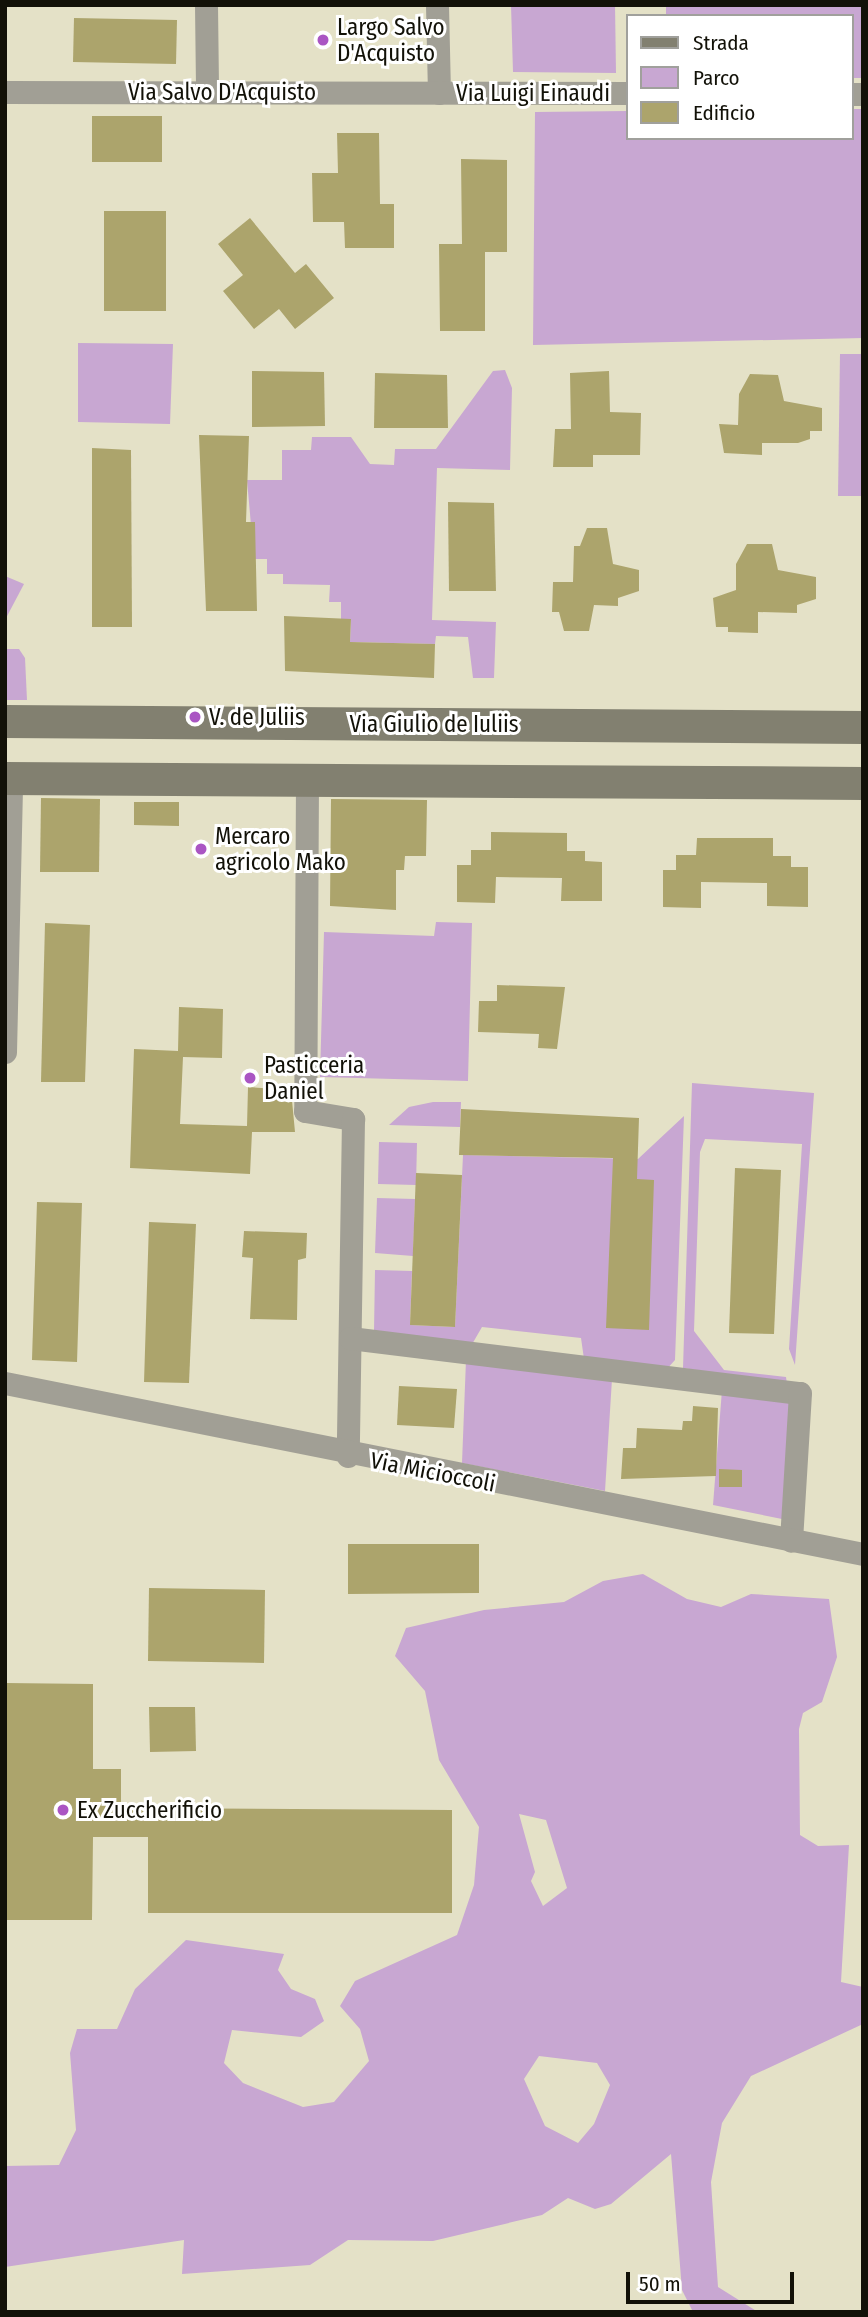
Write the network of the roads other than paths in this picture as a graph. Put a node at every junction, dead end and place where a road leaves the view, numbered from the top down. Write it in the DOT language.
graph roads {
  1 [pos="206,5"];
  2 [pos="438,5"];
  3 [pos="5,92"];
  4 [pos="207,92"];
  5 [pos="439,93"];
  6 [pos="626,93"];
  7 [pos="5,721"];
  8 [pos="863,727"];
  9 [pos="8,778"];
  10 [pos="307,780"];
  11 [pos="863,782"];
  12 [pos="5,1052"];
  13 [pos="350,1338"];
  14 [pos="5,1383"];
  15 [pos="348,1456"];
  16 [pos="791,1541"];
  17 [pos="863,1554"];
  1 -- 4 [label="street"];
  2 -- 5 [label="street"];
  3 -- 4 [label="street, Via Salvo D'Acquisto"];
  4 -- 5 [label="street, Via Salvo D'Acquisto"];
  5 -- 6 [label="street, Via Luigi Einaudi"];
  7 -- 8 [label="main road, Via Giulio de Iuliis"];
  9 -- 10 [label="main road"];
  9 -- 12 [label="street"];
  10 -- 11 [label="main road"];
  10 -- 13 [label="street"];
  13 -- 15 [label="street"];
  13 -- 16 [label="street"];
  14 -- 15 [label="street, Via Micioccoli"];
  15 -- 16 [label="street, Via Micioccoli"];
  16 -- 17 [label="street, Via Micioccoli"];
}
